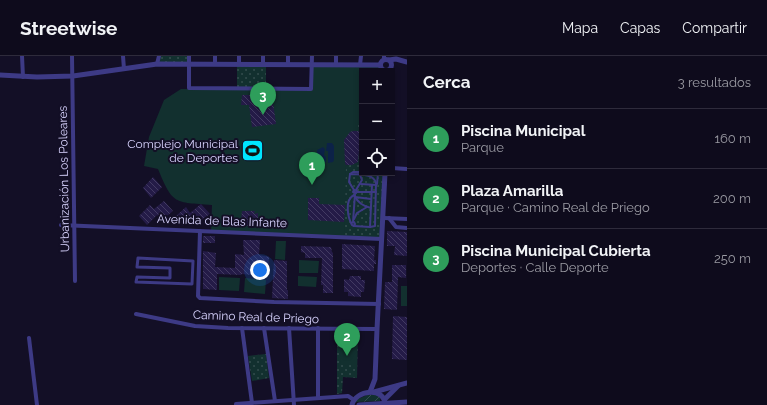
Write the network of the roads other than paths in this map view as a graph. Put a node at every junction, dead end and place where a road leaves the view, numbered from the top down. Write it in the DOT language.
graph roads {
  1 [pos="22,56"];
  2 [pos="72,56"];
  3 [pos="123,56"];
  4 [pos="159,56"];
  5 [pos="189,56"];
  6 [pos="215,56"];
  7 [pos="239,56"];
  8 [pos="263,56"];
  9 [pos="288,56"];
  10 [pos="312,56"];
  11 [pos="336,56"];
  12 [pos="360,56"];
  13 [pos="407,62"];
  14 [pos="189,63"];
  15 [pos="157,64"];
  16 [pos="215,64"];
  17 [pos="239,64"];
  18 [pos="263,64"];
  19 [pos="288,64"];
  20 [pos="312,64"];
  21 [pos="336,64"];
  22 [pos="360,65"];
  23 [pos="388,65"];
  24 [pos="124,69"];
  25 [pos="0,75"];
  26 [pos="73,76"];
  27 [pos="23,77"];
  28 [pos="395,168"];
  29 [pos="407,169"];
  30 [pos="359,173"];
  31 [pos="362,176"];
  32 [pos="371,176"];
  33 [pos="378,176"];
  34 [pos="386,176"];
  35 [pos="361,184"];
  36 [pos="372,185"];
  37 [pos="376,186"];
  38 [pos="371,192"];
  39 [pos="376,192"];
  40 [pos="355,193"];
  41 [pos="371,199"];
  42 [pos="367,207"];
  43 [pos="371,208"];
  44 [pos="384,218"];
  45 [pos="390,218"];
  46 [pos="407,219"];
  47 [pos="352,222"];
  48 [pos="61,225"];
  49 [pos="75,226"];
  50 [pos="370,228"];
  51 [pos="407,228"];
  52 [pos="200,230"];
  53 [pos="382,239"];
  54 [pos="75,281"];
  55 [pos="192,284"];
  56 [pos="379,304"];
  57 [pos="136,314"];
  58 [pos="242,328"];
  59 [pos="264,328"];
  60 [pos="289,328"];
  61 [pos="318,328"];
  62 [pos="377,329"];
  63 [pos="29,338"];
  64 [pos="376,379"];
  65 [pos="407,383"];
  66 [pos="398,386"];
  67 [pos="372,392"];
  68 [pos="318,398"];
  69 [pos="384,399"];
  70 [pos="275,401"];
  71 [pos="294,402"];
  72 [pos="353,402"];
  73 [pos="407,402"];
  74 [pos="252,403"];
  75 [pos="37,405"];
  76 [pos="236,405"];
  77 [pos="359,405"];
  1 -- 27 [label="street"];
  2 -- 26 [label="street, Urbanización Los Poleares"];
  3 -- 24 [label="street"];
  4 -- 15 [label="street"];
  5 -- 14 [label="street"];
  6 -- 16 [label="street"];
  7 -- 17 [label="street"];
  8 -- 18 [label="street"];
  9 -- 19 [label="street"];
  10 -- 20 [label="street"];
  11 -- 21 [label="street"];
  12 -- 22 [label="street"];
  13 -- 23 [label="street"];
  14 -- 15 [label="street"];
  14 -- 16 [label="street"];
  14 -- 20 [label="street"];
  15 -- 24 [label="street"];
  16 -- 17 [label="street"];
  17 -- 18 [label="street"];
  18 -- 19 [label="street"];
  19 -- 20 [label="street"];
  20 -- 21 [label="street"];
  21 -- 22 [label="street"];
  22 -- 23 [label="street"];
  24 -- 26 [label="street"];
  25 -- 27 [label="street"];
  26 -- 27 [label="street"];
  26 -- 49 [label="street, Urbanización Los Poleares"];
  28 -- 29 [label="street"];
  30 -- 40 [label="lane"];
  31 -- 35 [label="lane"];
  32 -- 37 [label="lane"];
  33 -- 37 [label="lane"];
  34 -- 44 [label="street"];
  35 -- 36 [label="lane"];
  35 -- 40 [label="lane"];
  36 -- 37 [label="lane"];
  36 -- 38 [label="lane"];
  37 -- 39 [label="lane"];
  38 -- 39 [label="lane"];
  38 -- 40 [label="lane"];
  38 -- 41 [label="lane"];
  39 -- 50 [label="lane"];
  40 -- 41 [label="lane"];
  40 -- 42 [label="lane"];
  40 -- 47 [label="lane"];
  40 -- 47 [label="lane"];
  41 -- 43 [label="lane"];
  42 -- 43 [label="lane"];
  42 -- 47 [label="lane"];
  43 -- 50 [label="lane"];
  44 -- 45 [label="street"];
  44 -- 53 [label="street"];
  45 -- 46 [label="street"];
  45 -- 51 [label="street"];
  47 -- 50 [label="lane"];
  48 -- 49 [label="street, Avenida de Blas Infante"];
  49 -- 52 [label="street, Avenida de Blas Infante"];
  49 -- 54 [label="street, Urbanización Los Poleares"];
  52 -- 53 [label="street, Avenida de Blas Infante"];
  52 -- 56 [label="street"];
  53 -- 56 [label="street"];
  55 -- 55 [label="street"];
  56 -- 62 [label="street"];
  57 -- 58 [label="street, Camino Real de Priego"];
  58 -- 59 [label="street, Camino Real de Priego"];
  58 -- 74 [label="street"];
  59 -- 60 [label="street, Camino Real de Priego"];
  59 -- 70 [label="street"];
  60 -- 61 [label="street, Camino Real de Priego"];
  60 -- 71 [label="street"];
  61 -- 62 [label="street, Camino Real de Priego"];
  61 -- 68 [label="street"];
  62 -- 64 [label="street"];
  63 -- 75 [label="street"];
  64 -- 67 [label="street"];
  64 -- 69 [label="street"];
  65 -- 66 [label="street"];
  66 -- 69 [label="street"];
  66 -- 69 [label="street"];
  67 -- 69 [label="street"];
  67 -- 72 [label="street"];
  68 -- 71 [label="street"];
  68 -- 72 [label="street"];
  69 -- 73 [label="street"];
  69 -- 77 [label="street"];
  70 -- 71 [label="street"];
  70 -- 74 [label="street"];
  74 -- 76 [label="street"];
}
